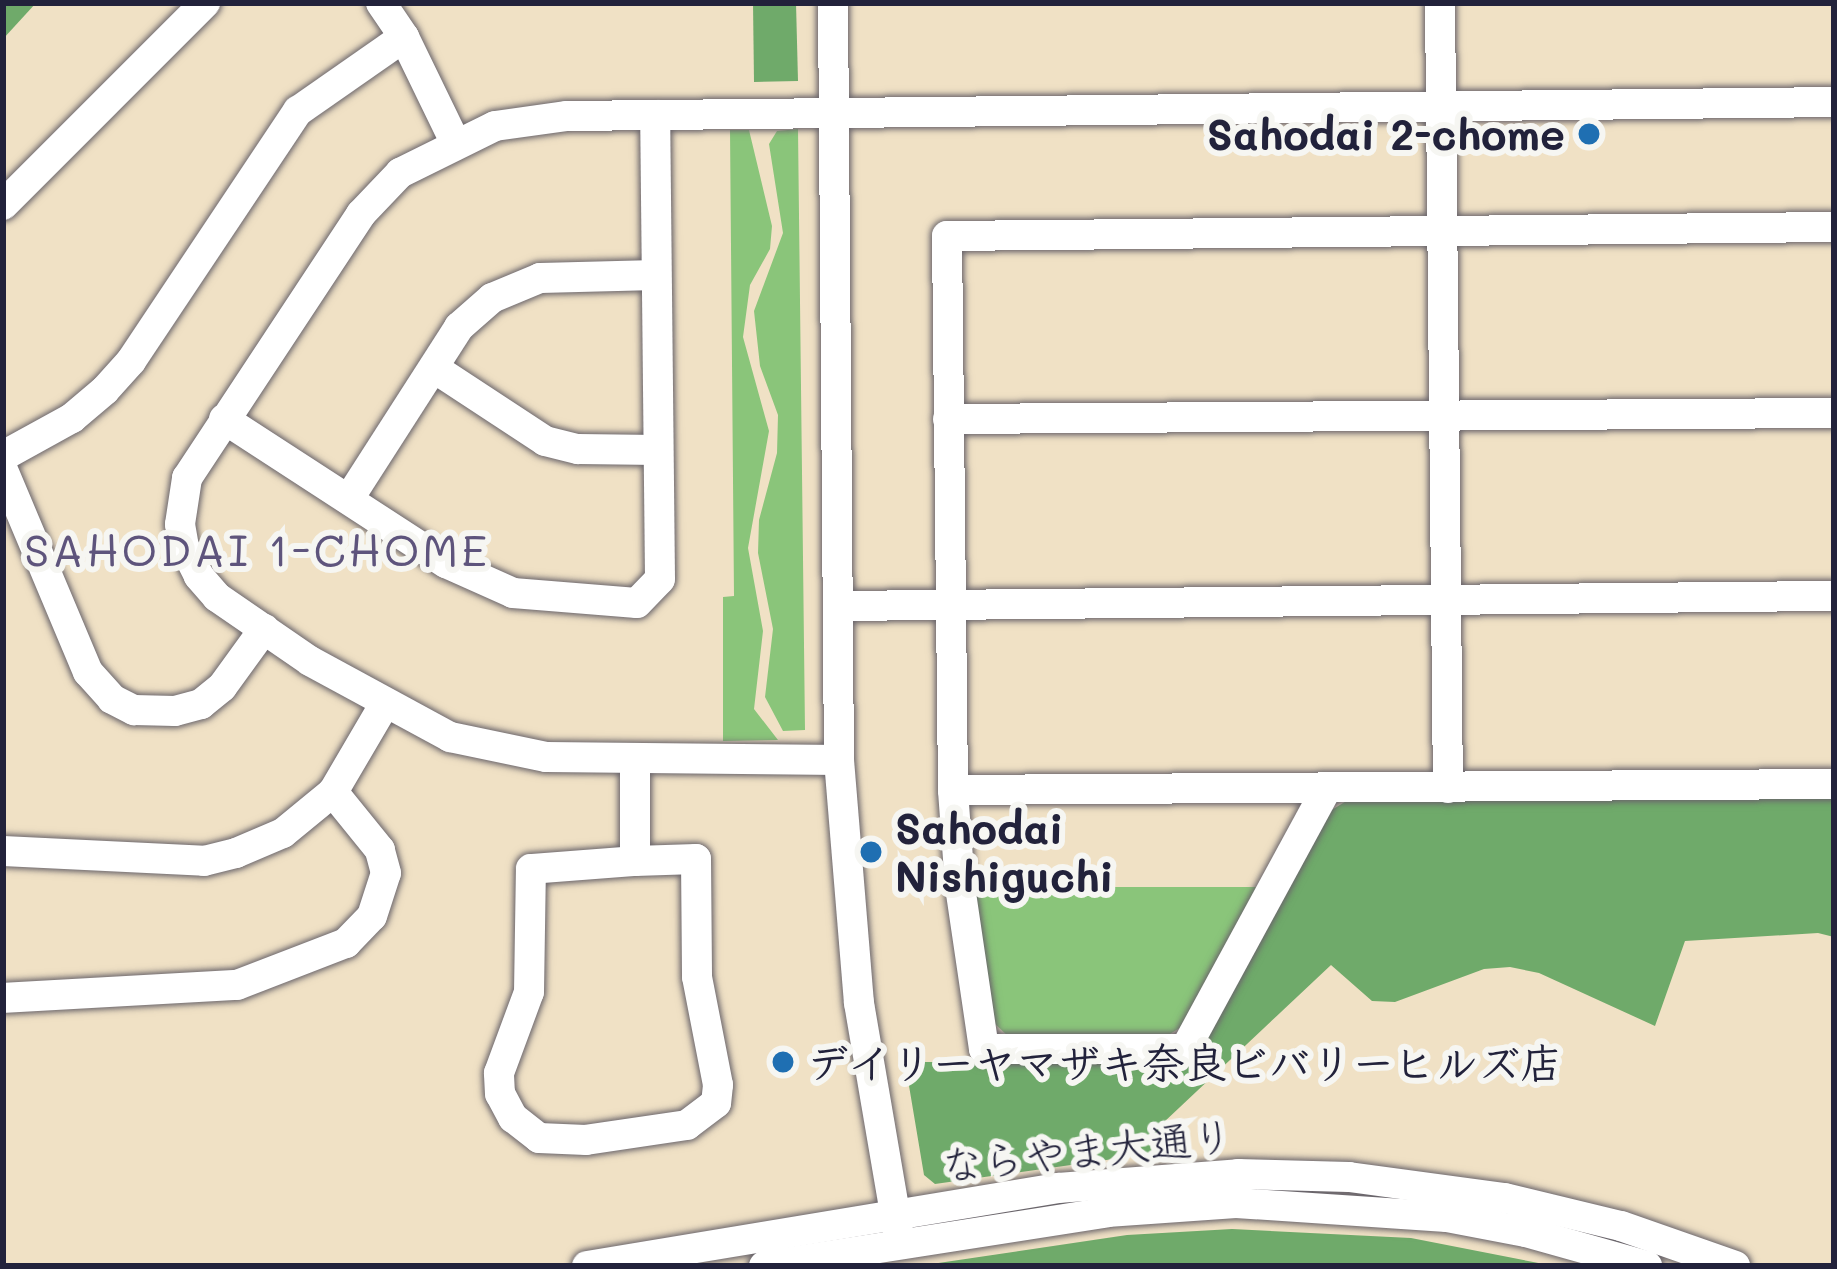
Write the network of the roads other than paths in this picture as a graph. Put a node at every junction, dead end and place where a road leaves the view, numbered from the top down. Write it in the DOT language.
graph roads {
  1 [pos="205,3"];
  2 [pos="381,3"];
  3 [pos="832,3"];
  4 [pos="1440,3"];
  5 [pos="404,37"];
  6 [pos="1834,102"];
  7 [pos="1441,109"];
  8 [pos="834,113"];
  9 [pos="655,115"];
  10 [pos="454,142"];
  11 [pos="3,205"];
  12 [pos="1834,227"];
  13 [pos="1442,232"];
  14 [pos="656,275"];
  15 [pos="434,368"];
  16 [pos="1834,412"];
  17 [pos="1443,414"];
  18 [pos="224,419"];
  19 [pos="948,419"];
  20 [pos="658,450"];
  21 [pos="3,456"];
  22 [pos="3,470"];
  23 [pos="350,497"];
  24 [pos="1834,596"];
  25 [pos="1445,601"];
  26 [pos="950,604"];
  27 [pos="839,606"];
  28 [pos="265,629"];
  29 [pos="384,705"];
  30 [pos="635,759"];
  31 [pos="838,760"];
  32 [pos="1834,784"];
  33 [pos="1327,788"];
  34 [pos="1448,788"];
  35 [pos="953,790"];
  36 [pos="333,792"];
  37 [pos="3,851"];
  38 [pos="635,861"];
  39 [pos="3,998"];
  40 [pos="898,1230"];
  41 [pos="586,1266"];
  42 [pos="764,1266"];
  43 [pos="1647,1266"];
  44 [pos="1735,1266"];
  1 -- 11 [label="street"];
  2 -- 5 [label="street"];
  3 -- 8 [label="street"];
  4 -- 7 [label="street"];
  5 -- 10 [label="street"];
  5 -- 21 [label="street"];
  6 -- 7 [label="street"];
  7 -- 8 [label="street"];
  7 -- 13 [label="street"];
  8 -- 9 [label="street"];
  8 -- 27 [label="street"];
  9 -- 10 [label="street"];
  9 -- 14 [label="street"];
  10 -- 18 [label="street"];
  12 -- 13 [label="street"];
  13 -- 17 [label="street"];
  13 -- 19 [label="street"];
  14 -- 15 [label="street"];
  14 -- 20 [label="street"];
  15 -- 20 [label="street"];
  15 -- 23 [label="street"];
  16 -- 17 [label="street"];
  17 -- 19 [label="street"];
  17 -- 25 [label="street"];
  18 -- 23 [label="street"];
  18 -- 28 [label="street"];
  19 -- 26 [label="street"];
  20 -- 23 [label="street"];
  22 -- 28 [label="street"];
  24 -- 25 [label="street"];
  25 -- 26 [label="street"];
  25 -- 34 [label="street"];
  26 -- 27 [label="street"];
  26 -- 35 [label="street"];
  27 -- 31 [label="street"];
  28 -- 29 [label="street"];
  29 -- 30 [label="street"];
  29 -- 36 [label="street"];
  30 -- 31 [label="street"];
  30 -- 38 [label="street"];
  31 -- 40 [label="street"];
  32 -- 34 [label="street"];
  33 -- 34 [label="street"];
  33 -- 35 [label="street"];
  33 -- 35 [label="street"];
  36 -- 37 [label="street"];
  36 -- 39 [label="street"];
  38 -- 38 [label="street"];
  40 -- 41 [label="street, ならやま大通り"];
  40 -- 42 [label="street, ならやま大通り"];
  40 -- 43 [label="street, ならやま大通り"];
  40 -- 44 [label="street, ならやま大通り"];
}
